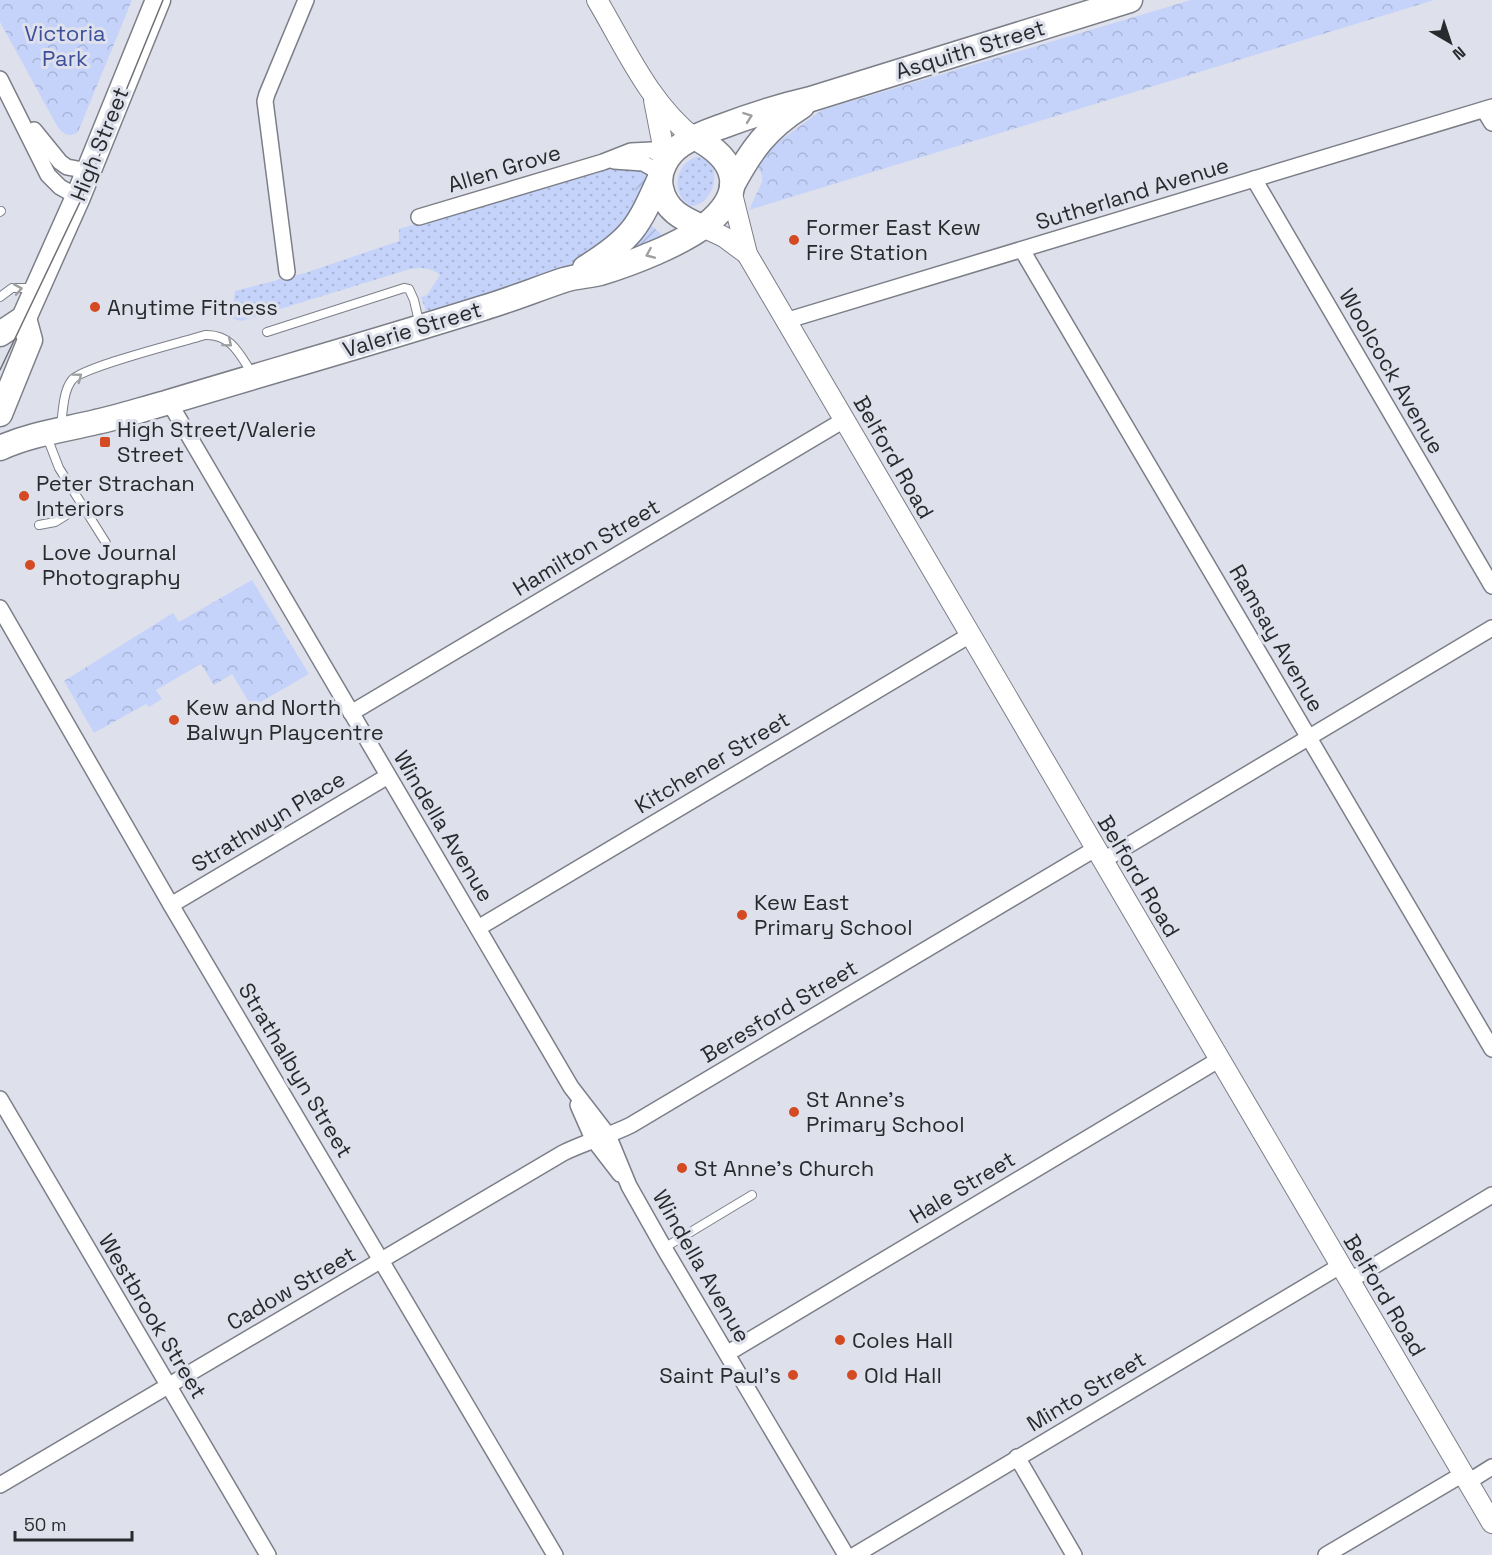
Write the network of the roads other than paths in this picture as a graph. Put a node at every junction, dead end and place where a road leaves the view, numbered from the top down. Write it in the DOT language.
graph roads {
  1 [pos="158,0"];
  2 [pos="306,0"];
  3 [pos="597,0"];
  4 [pos="1130,0"];
  5 [pos="1100,4"];
  6 [pos="0,79"];
  7 [pos="650,89"];
  8 [pos="811,99"];
  9 [pos="6,101"];
  10 [pos="1489,113"];
  11 [pos="694,137"];
  12 [pos="664,168"];
  13 [pos="88,171"];
  14 [pos="1254,179"];
  15 [pos="732,188"];
  16 [pos="78,197"];
  17 [pos="419,217"];
  18 [pos="702,227"];
  19 [pos="1022,250"];
  20 [pos="747,254"];
  21 [pos="287,272"];
  22 [pos="568,279"];
  23 [pos="38,287"];
  24 [pos="0,297"];
  25 [pos="24,318"];
  26 [pos="785,321"];
  27 [pos="420,327"];
  28 [pos="267,332"];
  29 [pos="0,334"];
  30 [pos="254,376"];
  31 [pos="169,402"];
  32 [pos="0,414"];
  33 [pos="844,420"];
  34 [pos="53,431"];
  35 [pos="0,448"];
  36 [pos="81,506"];
  37 [pos="39,525"];
  38 [pos="106,543"];
  39 [pos="1492,586"];
  40 [pos="0,608"];
  41 [pos="1492,628"];
  42 [pos="969,635"];
  43 [pos="351,713"];
  44 [pos="1309,737"];
  45 [pos="388,776"];
  46 [pos="1099,855"];
  47 [pos="171,905"];
  48 [pos="478,928"];
  49 [pos="1492,1049"];
  50 [pos="1220,1059"];
  51 [pos="0,1099"];
  52 [pos="600,1137"];
  53 [pos="752,1195"];
  54 [pos="1492,1196"];
  55 [pos="664,1248"];
  56 [pos="382,1261"];
  57 [pos="1344,1273"];
  58 [pos="728,1353"];
  59 [pos="169,1386"];
  60 [pos="1017,1457"];
  61 [pos="1492,1467"];
  62 [pos="1466,1478"];
  63 [pos="0,1485"];
  64 [pos="1492,1523"];
  65 [pos="268,1555"];
  66 [pos="555,1555"];
  67 [pos="846,1555"];
  68 [pos="855,1555"];
  69 [pos="1074,1555"];
  70 [pos="1326,1555"];
  1 -- 13 [label="main road, High Street"];
  2 -- 21 [label="street"];
  3 -- 7 [label="street"];
  4 -- 5 [label="main road, Asquith Street"];
  5 -- 8 [label="main road, Asquith Street"];
  6 -- 9 [label="street"];
  7 -- 11 [label="street"];
  7 -- 12 [label="street"];
  11 -- 8 [label="main road, Asquith Street, one-way"];
  8 -- 15 [label="main road, Asquith Street"];
  9 -- 13 [label="street"];
  9 -- 16 [label="street"];
  10 -- 14 [label="street, Sutherland Avenue"];
  11 -- 12 [label="main road"];
  11 -- 15 [label="main road"];
  12 -- 17 [label="street, Allen Grove"];
  12 -- 18 [label="main road"];
  12 -- 22 [label="main road, Valerie Street"];
  13 -- 16 [label="main road, High Street"];
  14 -- 19 [label="street, Sutherland Avenue"];
  14 -- 39 [label="street, Woolcock Avenue"];
  15 -- 18 [label="main road"];
  15 -- 20 [label="street, Belford Road"];
  16 -- 23 [label="main road, High Street"];
  18 -- 20 [label="street, Belford Road"];
  18 -- 22 [label="main road, Valerie Street, one-way"];
  19 -- 26 [label="street, Sutherland Avenue"];
  19 -- 44 [label="street, Ramsay Avenue"];
  20 -- 26 [label="street, Belford Road"];
  22 -- 27 [label="main road, Valerie Street"];
  24 -- 23 [label="lane, one-way"];
  23 -- 25 [label="main road, High Street"];
  25 -- 29 [label="main road"];
  25 -- 32 [label="main road"];
  26 -- 33 [label="street, Belford Road"];
  27 -- 28 [label="lane"];
  27 -- 30 [label="main road, Valerie Street"];
  30 -- 31 [label="main road, Valerie Street"];
  34 -- 30 [label="lane, one-way"];
  31 -- 34 [label="main road, Valerie Street"];
  31 -- 43 [label="street, Windella Avenue"];
  33 -- 42 [label="street, Belford Road"];
  33 -- 43 [label="street, Hamilton Street"];
  34 -- 35 [label="main road, Valerie Street"];
  34 -- 36 [label="lane"];
  36 -- 37 [label="lane"];
  36 -- 38 [label="lane"];
  40 -- 47 [label="street, Strathalbyn Street"];
  41 -- 44 [label="street, Beresford Street"];
  42 -- 46 [label="street, Belford Road"];
  42 -- 48 [label="street, Kitchener Street"];
  43 -- 45 [label="street, Windella Avenue"];
  44 -- 46 [label="street, Beresford Street"];
  44 -- 49 [label="street, Ramsay Avenue"];
  45 -- 47 [label="street, Strathwyn Place"];
  45 -- 48 [label="street, Windella Avenue"];
  46 -- 50 [label="street, Belford Road"];
  46 -- 52 [label="street, Beresford Street"];
  47 -- 56 [label="street, Strathalbyn Street"];
  48 -- 52 [label="street, Windella Avenue"];
  50 -- 57 [label="street, Belford Road"];
  50 -- 58 [label="street, Hale Street"];
  51 -- 59 [label="street, Westbrook Street"];
  52 -- 55 [label="street, Windella Avenue"];
  52 -- 56 [label="street, Cadow Street"];
  53 -- 55 [label="lane"];
  54 -- 57 [label="street, Minto Street"];
  55 -- 58 [label="street, Windella Avenue"];
  56 -- 59 [label="street, Cadow Street"];
  56 -- 66 [label="street, Strathalbyn Street"];
  57 -- 60 [label="street, Minto Street"];
  57 -- 62 [label="street, Belford Road"];
  58 -- 67 [label="street, Windella Avenue"];
  59 -- 63 [label="street, Cadow Street"];
  59 -- 65 [label="street, Westbrook Street"];
  60 -- 68 [label="street, Minto Street"];
  60 -- 69 [label="street"];
  61 -- 62 [label="street"];
  62 -- 64 [label="street, Belford Road"];
  62 -- 70 [label="street"];
}
